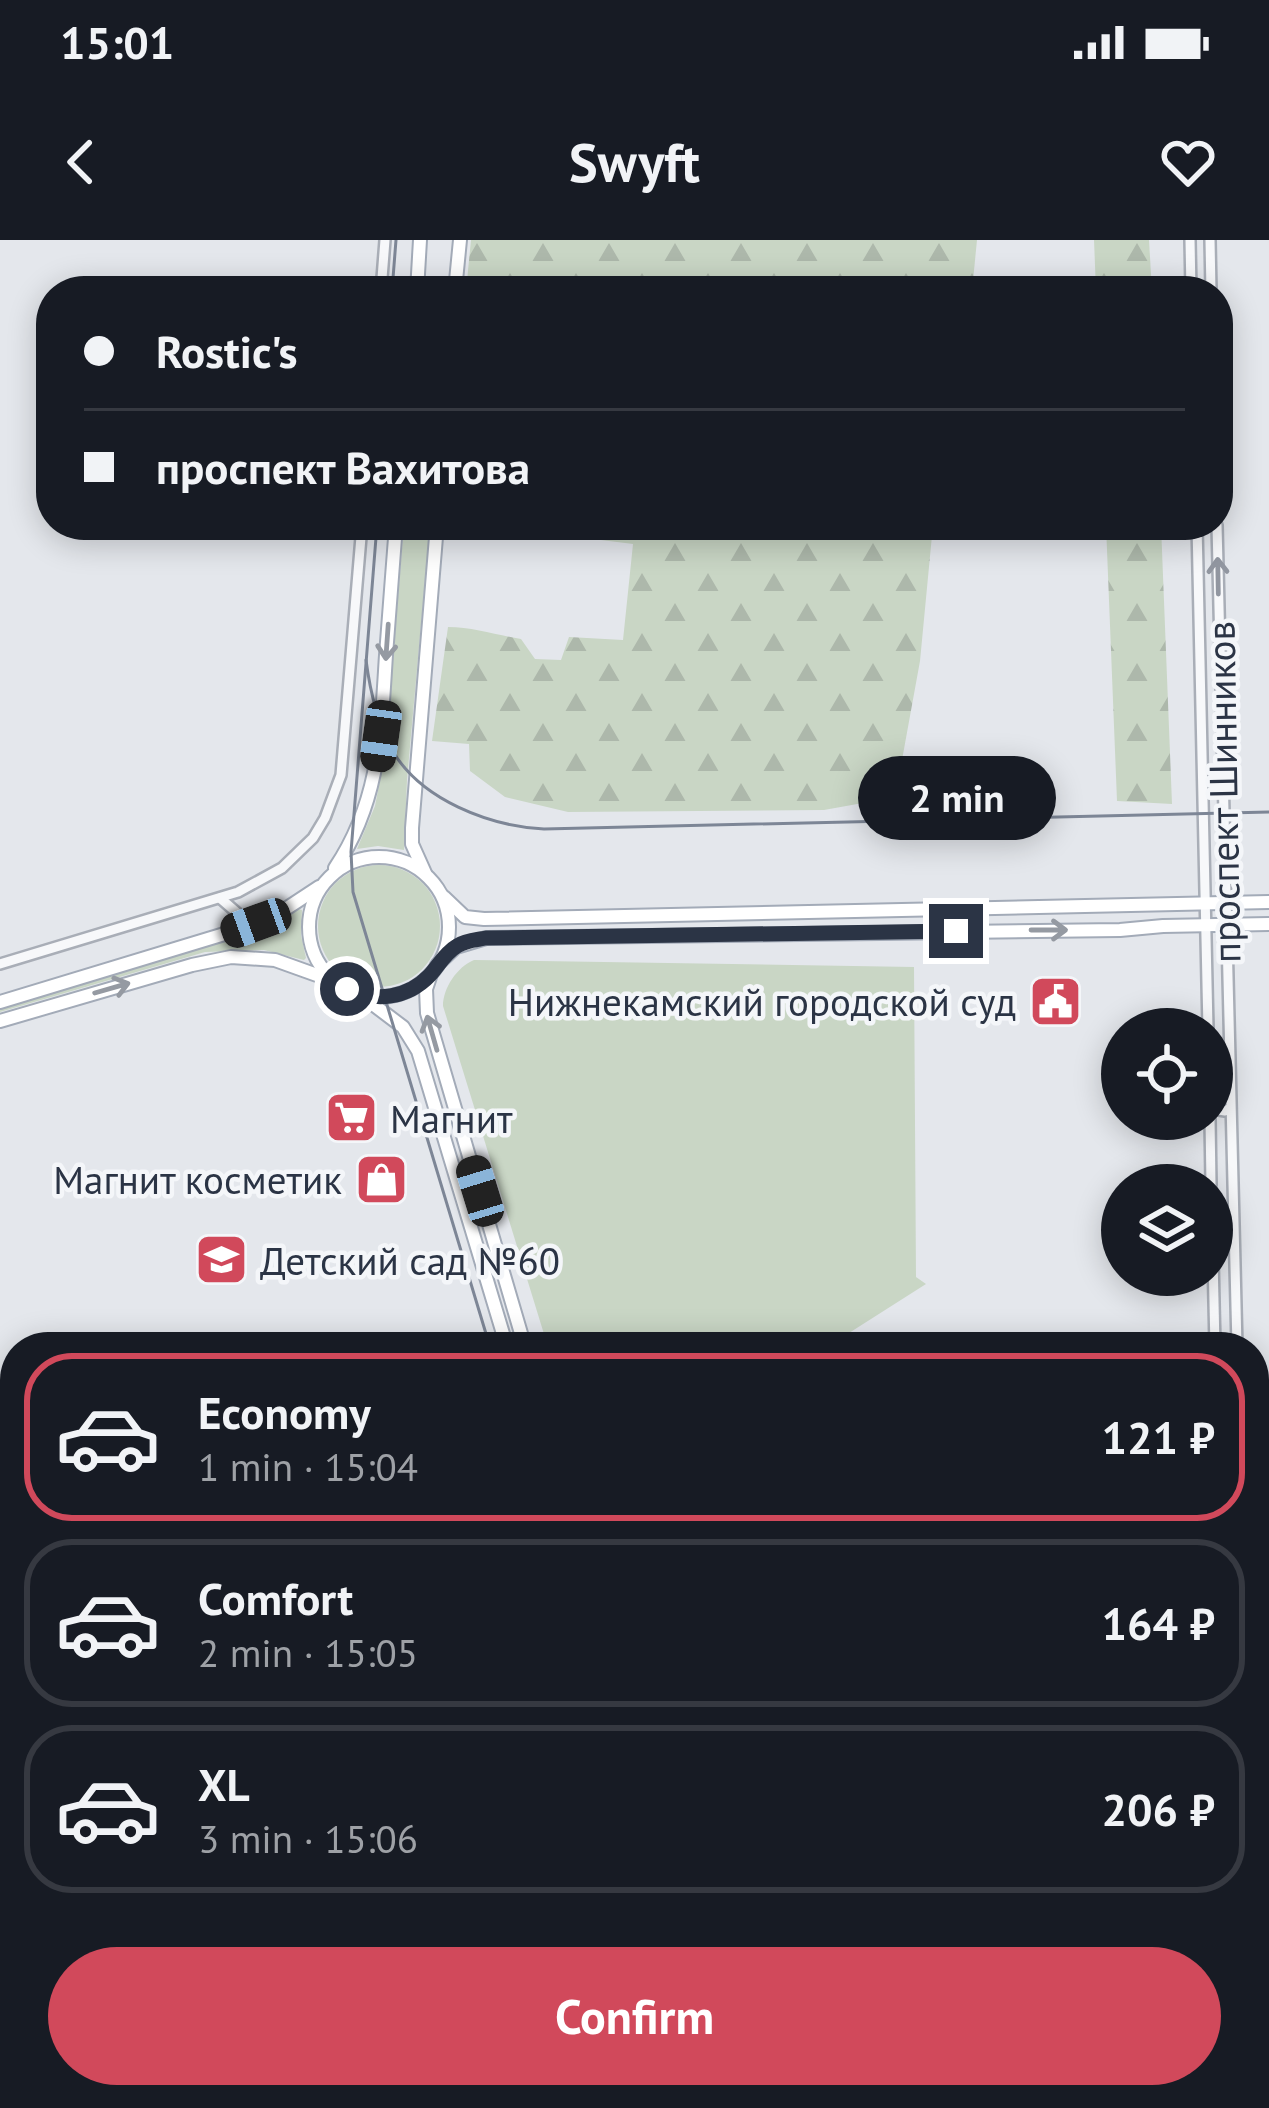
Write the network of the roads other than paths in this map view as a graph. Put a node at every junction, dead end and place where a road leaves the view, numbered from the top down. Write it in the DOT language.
graph roads {
  1 [pos="385,240"];
  2 [pos="420,240"];
  3 [pos="460,240"];
  4 [pos="1190,240"];
  5 [pos="1210,240"];
  6 [pos="382,276"];
  7 [pos="417,276"];
  8 [pos="456,276"];
  9 [pos="1191,276"];
  10 [pos="1211,276"];
  11 [pos="361,540"];
  12 [pos="396,540"];
  13 [pos="436,540"];
  14 [pos="1197,540"];
  15 [pos="1216,540"];
  16 [pos="1220,705"];
  17 [pos="1201,706"];
  18 [pos="426,874"];
  19 [pos="325,881"];
  20 [pos="444,897"];
  21 [pos="220,898"];
  22 [pos="1269,902"];
  23 [pos="1226,903"];
  24 [pos="1206,904"];
  25 [pos="256,923"];
  26 [pos="1269,924"];
  27 [pos="1206,925"];
  28 [pos="1227,925"];
  29 [pos="0,964"];
  30 [pos="434,969"];
  31 [pos="336,982"];
  32 [pos="359,995"];
  33 [pos="0,1002"];
  34 [pos="1208,1008"];
  35 [pos="1228,1008"];
  36 [pos="0,1021"];
  37 [pos="1231,1140"];
  38 [pos="1214,1296"];
  39 [pos="502,1332"];
  40 [pos="521,1332"];
  41 [pos="1215,1332"];
  42 [pos="1237,1332"];
  1 -- 6 [label="street"];
  2 -- 7 [label="main road"];
  3 -- 8 [label="main road"];
  4 -- 9 [label="street"];
  5 -- 10 [label="street"];
  11 -- 21 [label="street"];
  12 -- 19 [label="main road, one-way"];
  13 -- 18 [label="main road"];
  14 -- 17 [label="street, проспект Шинников"];
  16 -- 15 [label="street, проспект Шинников, one-way"];
  16 -- 17 [label="street"];
  16 -- 23 [label="street, проспект Шинников"];
  17 -- 24 [label="street, проспект Шинников"];
  18 -- 19 [label="main road"];
  18 -- 20 [label="main road"];
  19 -- 25 [label="main road"];
  19 -- 31 [label="main road"];
  20 -- 24 [label="main road"];
  20 -- 30 [label="main road"];
  21 -- 25 [label="street"];
  21 -- 29 [label="street"];
  22 -- 23 [label="main road"];
  23 -- 24 [label="main road"];
  23 -- 28 [label="street, проспект Шинников"];
  24 -- 27 [label="street, проспект Шинников"];
  25 -- 33 [label="main road"];
  26 -- 28 [label="main road"];
  27 -- 28 [label="main road"];
  30 -- 27 [label="main road, one-way"];
  27 -- 34 [label="street, проспект Шинников"];
  28 -- 35 [label="street, проспект Шинников"];
  30 -- 32 [label="main road"];
  40 -- 30 [label="main road, one-way"];
  31 -- 32 [label="main road"];
  36 -- 31 [label="main road, one-way"];
  32 -- 39 [label="main road"];
  37 -- 42 [label="street, проспект Шинников"];
  38 -- 41 [label="street"];
}
